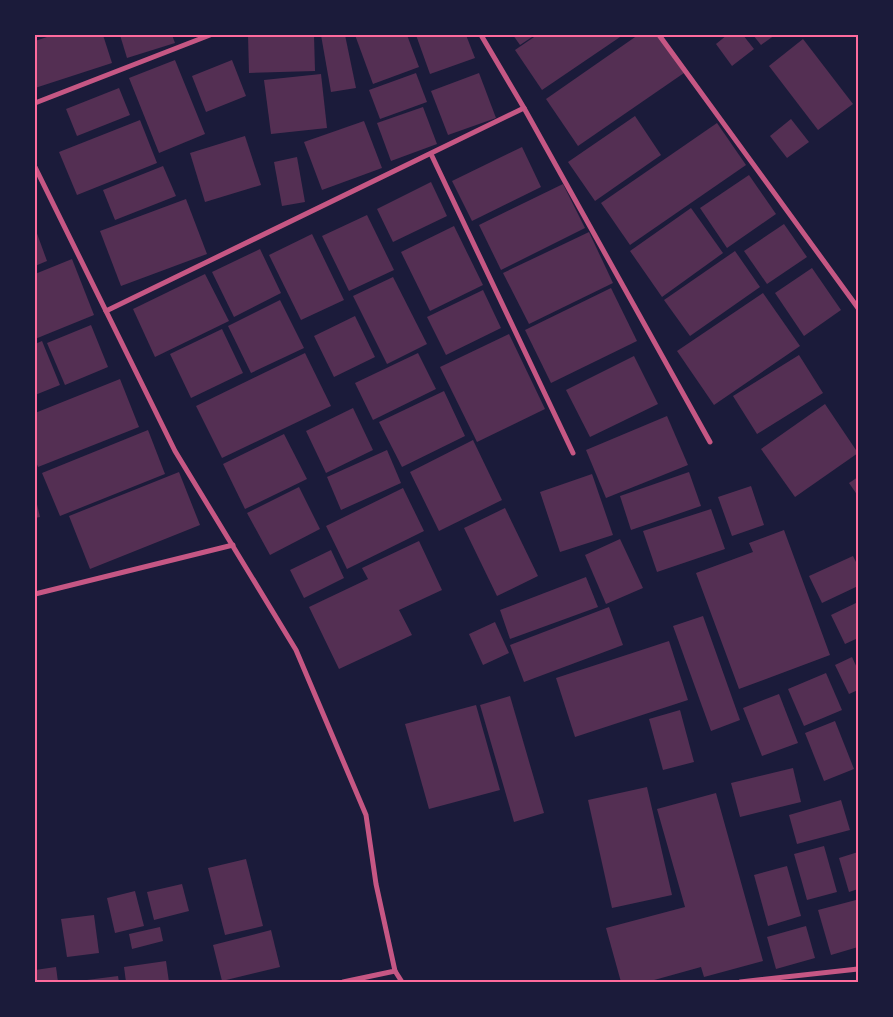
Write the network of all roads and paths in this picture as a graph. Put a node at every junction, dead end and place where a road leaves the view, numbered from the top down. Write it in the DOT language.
graph roads {
  1 [pos="210,35"];
  2 [pos="481,35"];
  3 [pos="659,35"];
  4 [pos="35,103"];
  5 [pos="524,108"];
  6 [pos="431,154"];
  7 [pos="35,168"];
  8 [pos="858,308"];
  9 [pos="106,311"];
  10 [pos="710,442"];
  11 [pos="573,453"];
  12 [pos="232,545"];
  13 [pos="35,594"];
  14 [pos="858,969"];
  15 [pos="395,971"];
  16 [pos="371,979"];
  17 [pos="343,982"];
  18 [pos="402,982"];
  19 [pos="740,982"];
  1 -- 4 [label="street"];
  2 -- 5 [label="street"];
  3 -- 8 [label="street"];
  5 -- 6 [label="street"];
  5 -- 10 [label="street"];
  6 -- 9 [label="street"];
  6 -- 11 [label="street"];
  7 -- 9 [label="street"];
  9 -- 12 [label="street"];
  12 -- 13 [label="street"];
  12 -- 15 [label="street"];
  14 -- 19 [label="street"];
  15 -- 16 [label="street"];
  15 -- 18 [label="street"];
  16 -- 17 [label="street"];
}
